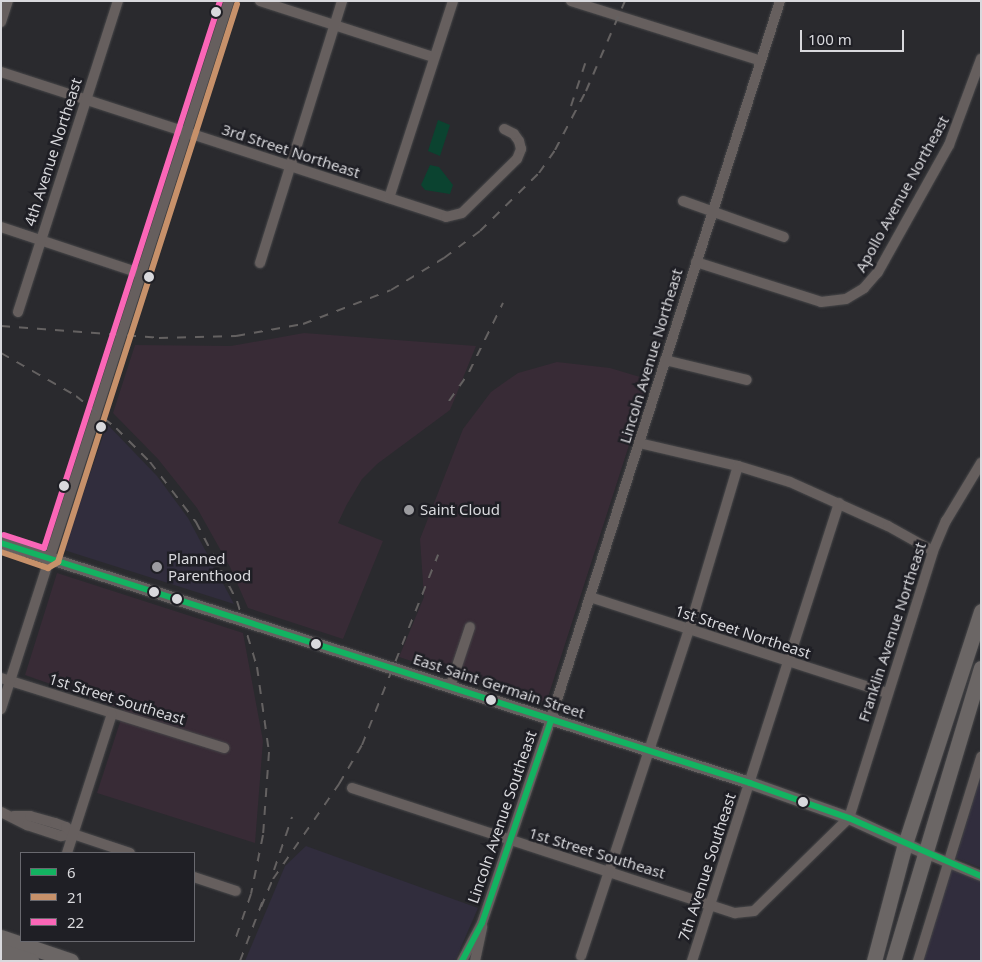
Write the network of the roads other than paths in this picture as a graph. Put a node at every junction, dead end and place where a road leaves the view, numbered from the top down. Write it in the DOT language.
graph roads {
  1 [pos="8,1"];
  2 [pos="118,1"];
  3 [pos="229,1"];
  4 [pos="260,1"];
  5 [pos="342,1"];
  6 [pos="453,1"];
  7 [pos="571,1"];
  8 [pos="780,1"];
  9 [pos="1,22"];
  10 [pos="334,25"];
  11 [pos="434,57"];
  12 [pos="981,59"];
  13 [pos="761,61"];
  14 [pos="1,72"];
  15 [pos="978,78"];
  16 [pos="86,100"];
  17 [pos="504,129"];
  18 [pos="188,132"];
  19 [pos="289,166"];
  20 [pos="389,198"];
  21 [pos="682,201"];
  22 [pos="712,212"];
  23 [pos="1,227"];
  24 [pos="784,238"];
  25 [pos="40,240"];
  26 [pos="260,262"];
  27 [pos="696,262"];
  28 [pos="142,274"];
  29 [pos="18,312"];
  30 [pos="665,360"];
  31 [pos="747,380"];
  32 [pos="639,443"];
  33 [pos="981,463"];
  34 [pos="738,466"];
  35 [pos="839,503"];
  36 [pos="1,543"];
  37 [pos="933,551"];
  38 [pos="50,558"];
  39 [pos="590,597"];
  40 [pos="981,611"];
  41 [pos="470,627"];
  42 [pos="690,630"];
  43 [pos="788,662"];
  44 [pos="981,668"];
  45 [pos="6,680"];
  46 [pos="450,687"];
  47 [pos="888,693"];
  48 [pos="1,709"];
  49 [pos="112,714"];
  50 [pos="550,720"];
  51 [pos="224,748"];
  52 [pos="649,751"];
  53 [pos="981,757"];
  54 [pos="750,783"];
  55 [pos="352,788"];
  56 [pos="1,812"];
  57 [pos="849,818"];
  58 [pos="73,834"];
  59 [pos="510,842"];
  60 [pos="905,844"];
  61 [pos="67,852"];
  62 [pos="127,852"];
  63 [pos="925,853"];
  64 [pos="949,862"];
  65 [pos="611,873"];
  66 [pos="981,876"];
  67 [pos="195,877"];
  68 [pos="236,891"];
  69 [pos="711,905"];
  70 [pos="482,924"];
  71 [pos="1,937"];
  72 [pos="1,951"];
  73 [pos="582,956"];
  74 [pos="31,961"];
  75 [pos="71,961"];
  76 [pos="462,961"];
  77 [pos="475,961"];
  78 [pos="692,961"];
  79 [pos="874,961"];
  80 [pos="893,961"];
  81 [pos="918,961"];
  1 -- 9 [label="street"];
  2 -- 16 [label="street, 4th Avenue Northeast"];
  3 -- 18 [label="street"];
  4 -- 10 [label="street"];
  5 -- 10 [label="street"];
  6 -- 11 [label="street"];
  7 -- 13 [label="street"];
  8 -- 13 [label="street, Lincoln Avenue Northeast"];
  10 -- 11 [label="street"];
  10 -- 19 [label="street"];
  11 -- 20 [label="street"];
  12 -- 15 [label="street, Apollo Avenue Northeast"];
  13 -- 22 [label="street, Lincoln Avenue Northeast"];
  14 -- 16 [label="street, 3rd Street Northeast"];
  15 -- 27 [label="street, Apollo Avenue Northeast"];
  16 -- 18 [label="street, 3rd Street Northeast"];
  16 -- 25 [label="street, 4th Avenue Northeast"];
  17 -- 20 [label="street, 3rd Street Northeast"];
  18 -- 19 [label="street, 3rd Street Northeast"];
  18 -- 28 [label="street"];
  19 -- 20 [label="street, 3rd Street Northeast"];
  19 -- 26 [label="street"];
  21 -- 22 [label="street"];
  22 -- 24 [label="street"];
  22 -- 27 [label="street, Lincoln Avenue Northeast"];
  23 -- 25 [label="street"];
  25 -- 28 [label="street"];
  25 -- 29 [label="street, 4th Avenue Northeast"];
  27 -- 30 [label="street, Lincoln Avenue Northeast"];
  28 -- 38 [label="street"];
  30 -- 31 [label="street"];
  30 -- 32 [label="street, Lincoln Avenue Northeast"];
  32 -- 34 [label="street"];
  32 -- 39 [label="street, Lincoln Avenue Northeast"];
  33 -- 37 [label="street, Franklin Avenue Northeast"];
  34 -- 35 [label="street"];
  34 -- 42 [label="street"];
  35 -- 37 [label="street"];
  35 -- 43 [label="street, 7th Avenue Southeast"];
  36 -- 38 [label="main road, East Saint Germain Street"];
  37 -- 47 [label="street, Franklin Avenue Northeast"];
  38 -- 45 [label="street"];
  38 -- 46 [label="main road, East Saint Germain Street"];
  39 -- 42 [label="street, 1st Street Northeast"];
  39 -- 50 [label="street, Lincoln Avenue Northeast"];
  40 -- 60 [label="highway"];
  41 -- 46 [label="street"];
  42 -- 43 [label="street, 1st Street Northeast"];
  42 -- 52 [label="street"];
  43 -- 47 [label="street, 1st Street Northeast"];
  43 -- 54 [label="street, 7th Avenue Southeast"];
  44 -- 63 [label="highway"];
  45 -- 48 [label="street"];
  45 -- 49 [label="street, 1st Street Southeast"];
  46 -- 50 [label="main road, East Saint Germain Street"];
  47 -- 57 [label="street, Franklin Avenue Northeast"];
  49 -- 51 [label="street, 1st Street Southeast"];
  49 -- 58 [label="street"];
  50 -- 52 [label="main road, East Saint Germain Street"];
  50 -- 59 [label="street, Lincoln Avenue Southeast"];
  52 -- 54 [label="main road, East Saint Germain Street"];
  52 -- 65 [label="street"];
  53 -- 64 [label="street"];
  54 -- 57 [label="main road, East Saint Germain Street"];
  54 -- 69 [label="street, 7th Avenue Southeast"];
  55 -- 59 [label="street, 1st Street Southeast"];
  56 -- 58 [label="street"];
  57 -- 60 [label="main road, East Saint Germain Street"];
  57 -- 69 [label="street, 1st Street Southeast"];
  58 -- 61 [label="street"];
  58 -- 62 [label="street"];
  59 -- 65 [label="street, 1st Street Southeast"];
  59 -- 70 [label="street, Lincoln Avenue Southeast"];
  60 -- 63 [label="main road, East Saint Germain Street"];
  60 -- 79 [label="highway"];
  63 -- 64 [label="street, East Saint Germain Street"];
  63 -- 80 [label="highway"];
  64 -- 66 [label="street, East Saint Germain Street"];
  64 -- 81 [label="street"];
  65 -- 69 [label="street, 1st Street Southeast"];
  65 -- 73 [label="street"];
  67 -- 68 [label="street"];
  69 -- 78 [label="street, 7th Avenue Southeast"];
  70 -- 76 [label="street, Lincoln Avenue Southeast"];
  70 -- 77 [label="street, Lincoln Avenue Southeast"];
  71 -- 75 [label="highway"];
  72 -- 74 [label="highway"];
}
